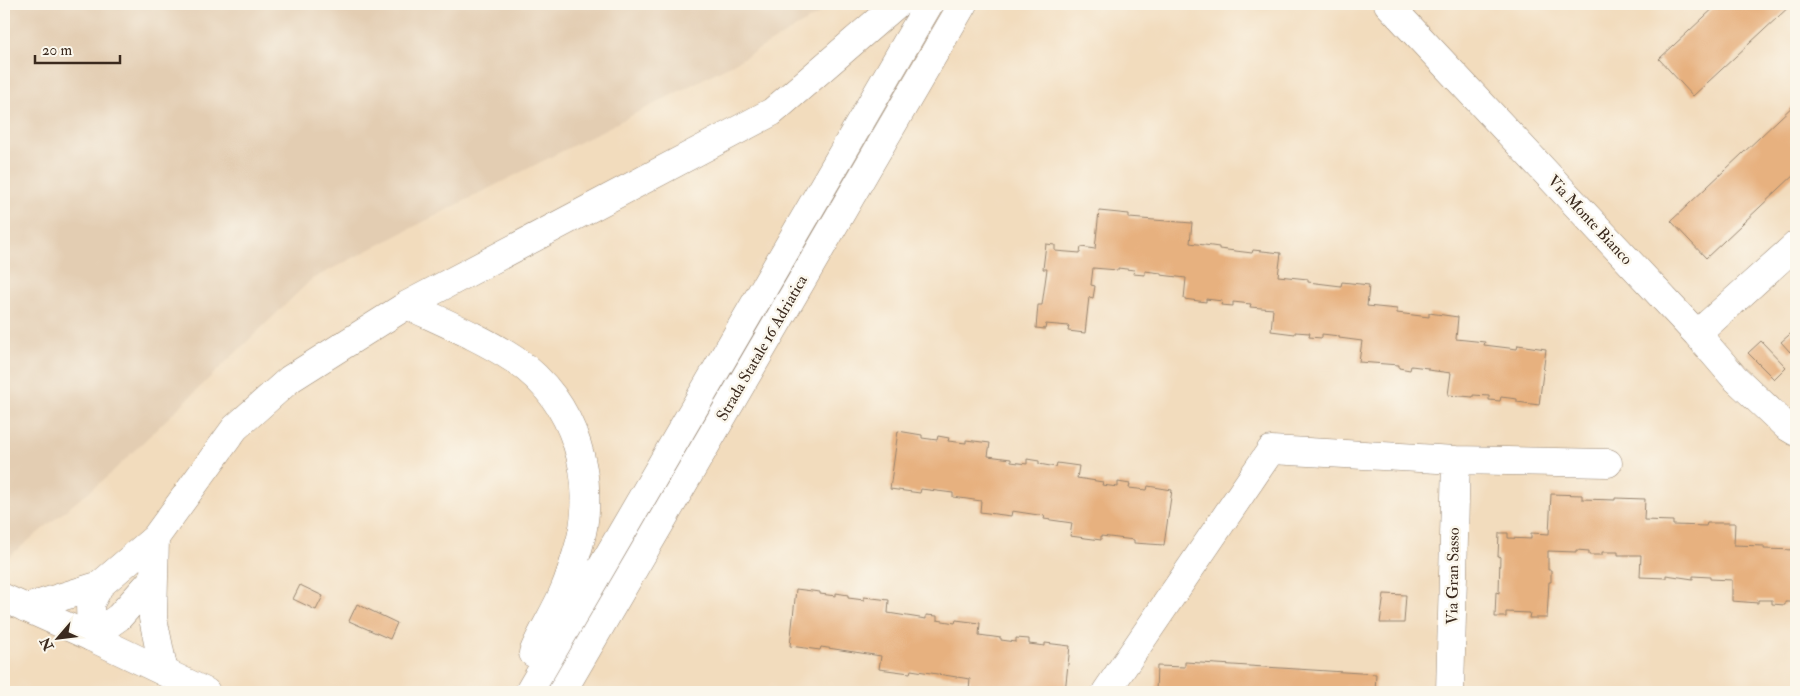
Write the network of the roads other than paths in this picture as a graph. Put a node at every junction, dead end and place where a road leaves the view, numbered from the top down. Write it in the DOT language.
graph roads {
  1 [pos="897,4"];
  2 [pos="928,4"];
  3 [pos="963,4"];
  4 [pos="1388,4"];
  5 [pos="1796,245"];
  6 [pos="407,305"];
  7 [pos="1696,334"];
  8 [pos="1796,432"];
  9 [pos="1456,460"];
  10 [pos="1608,463"];
  11 [pos="155,538"];
  12 [pos="154,578"];
  13 [pos="100,585"];
  14 [pos="15,603"];
  15 [pos="91,637"];
  16 [pos="164,672"];
  17 [pos="206,692"];
  18 [pos="518,692"];
  19 [pos="529,692"];
  20 [pos="562,692"];
  21 [pos="1106,692"];
  22 [pos="1450,692"];
  1 -- 6 [label="main road"];
  2 -- 19 [label="main road, Strada Statale 16 Adriatica"];
  3 -- 20 [label="main road, Strada Statale 16 Adriatica"];
  4 -- 7 [label="main road, Via Monte Bianco"];
  5 -- 7 [label="main road"];
  6 -- 11 [label="main road"];
  6 -- 18 [label="main road"];
  7 -- 8 [label="main road, Via Monte Bianco"];
  9 -- 10 [label="main road"];
  9 -- 21 [label="main road"];
  9 -- 22 [label="main road, Via Gran Sasso"];
  11 -- 12 [label="main road"];
  11 -- 13 [label="main road"];
  12 -- 15 [label="main road"];
  12 -- 16 [label="main road"];
  13 -- 14 [label="main road"];
  13 -- 15 [label="main road"];
  14 -- 15 [label="main road"];
  15 -- 16 [label="main road"];
  16 -- 17 [label="main road"];
}
